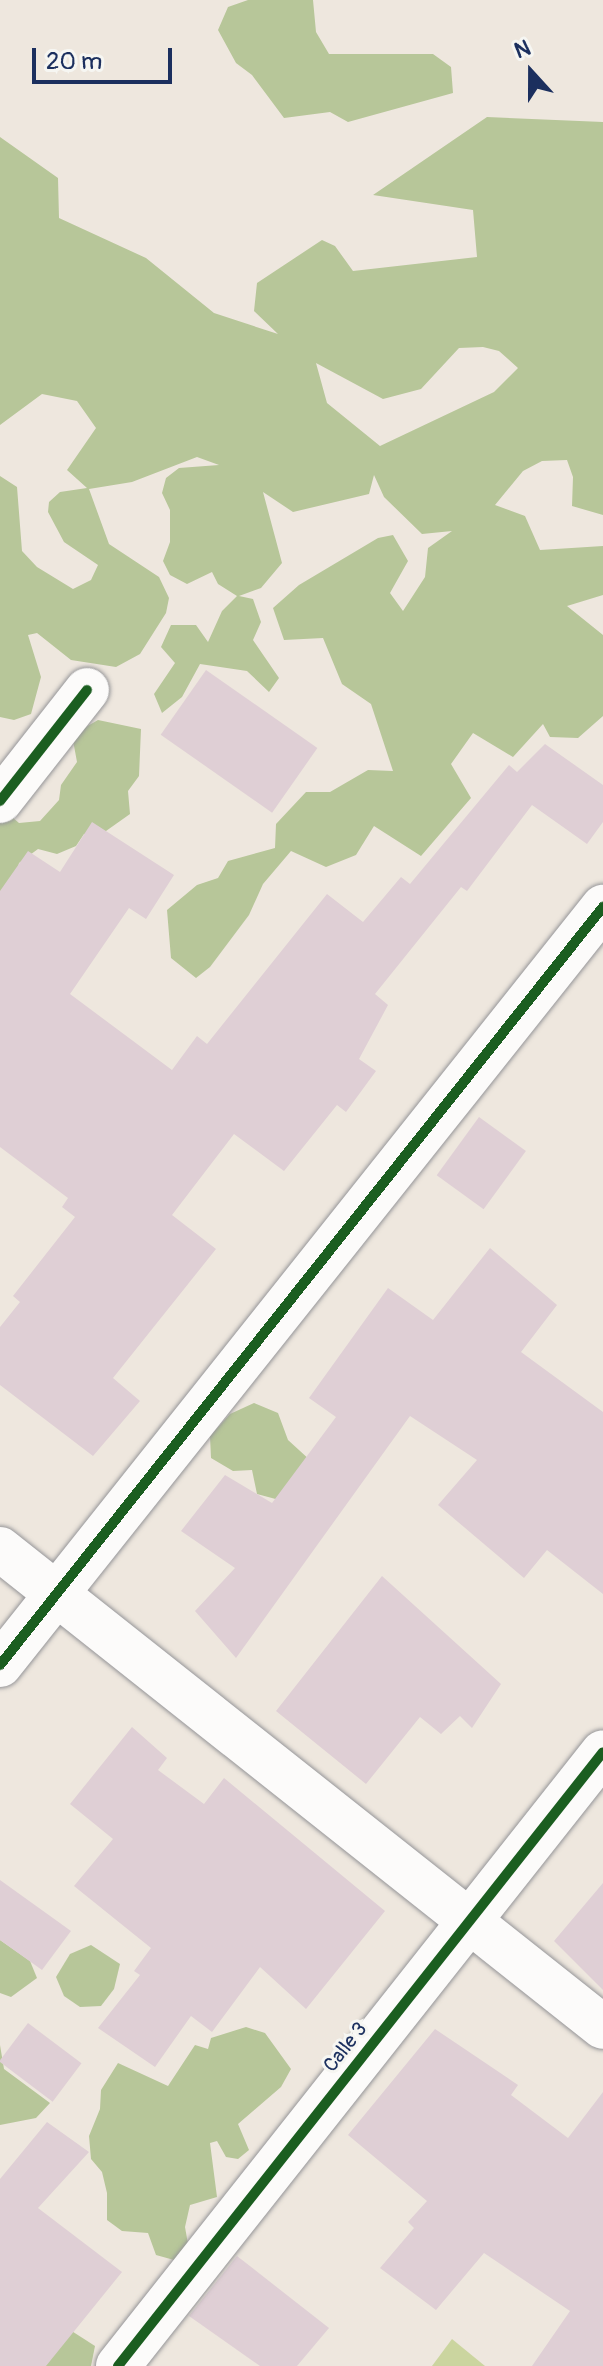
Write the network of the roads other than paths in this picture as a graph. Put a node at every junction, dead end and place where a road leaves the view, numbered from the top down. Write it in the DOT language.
graph roads {
  1 [pos="87,690"];
  2 [pos="0,801"];
  3 [pos="603,907"];
  4 [pos="0,1549"];
  5 [pos="58,1595"];
  6 [pos="0,1665"];
  7 [pos="603,1752"];
  8 [pos="467,1919"];
  9 [pos="603,2027"];
  10 [pos="118,2366"];
  1 -- 2 [label="street"];
  3 -- 5 [label="street"];
  4 -- 5 [label="street"];
  5 -- 6 [label="street"];
  5 -- 8 [label="street"];
  7 -- 8 [label="street, Calle 3"];
  8 -- 9 [label="street"];
  8 -- 10 [label="street, Calle 3"];
}
